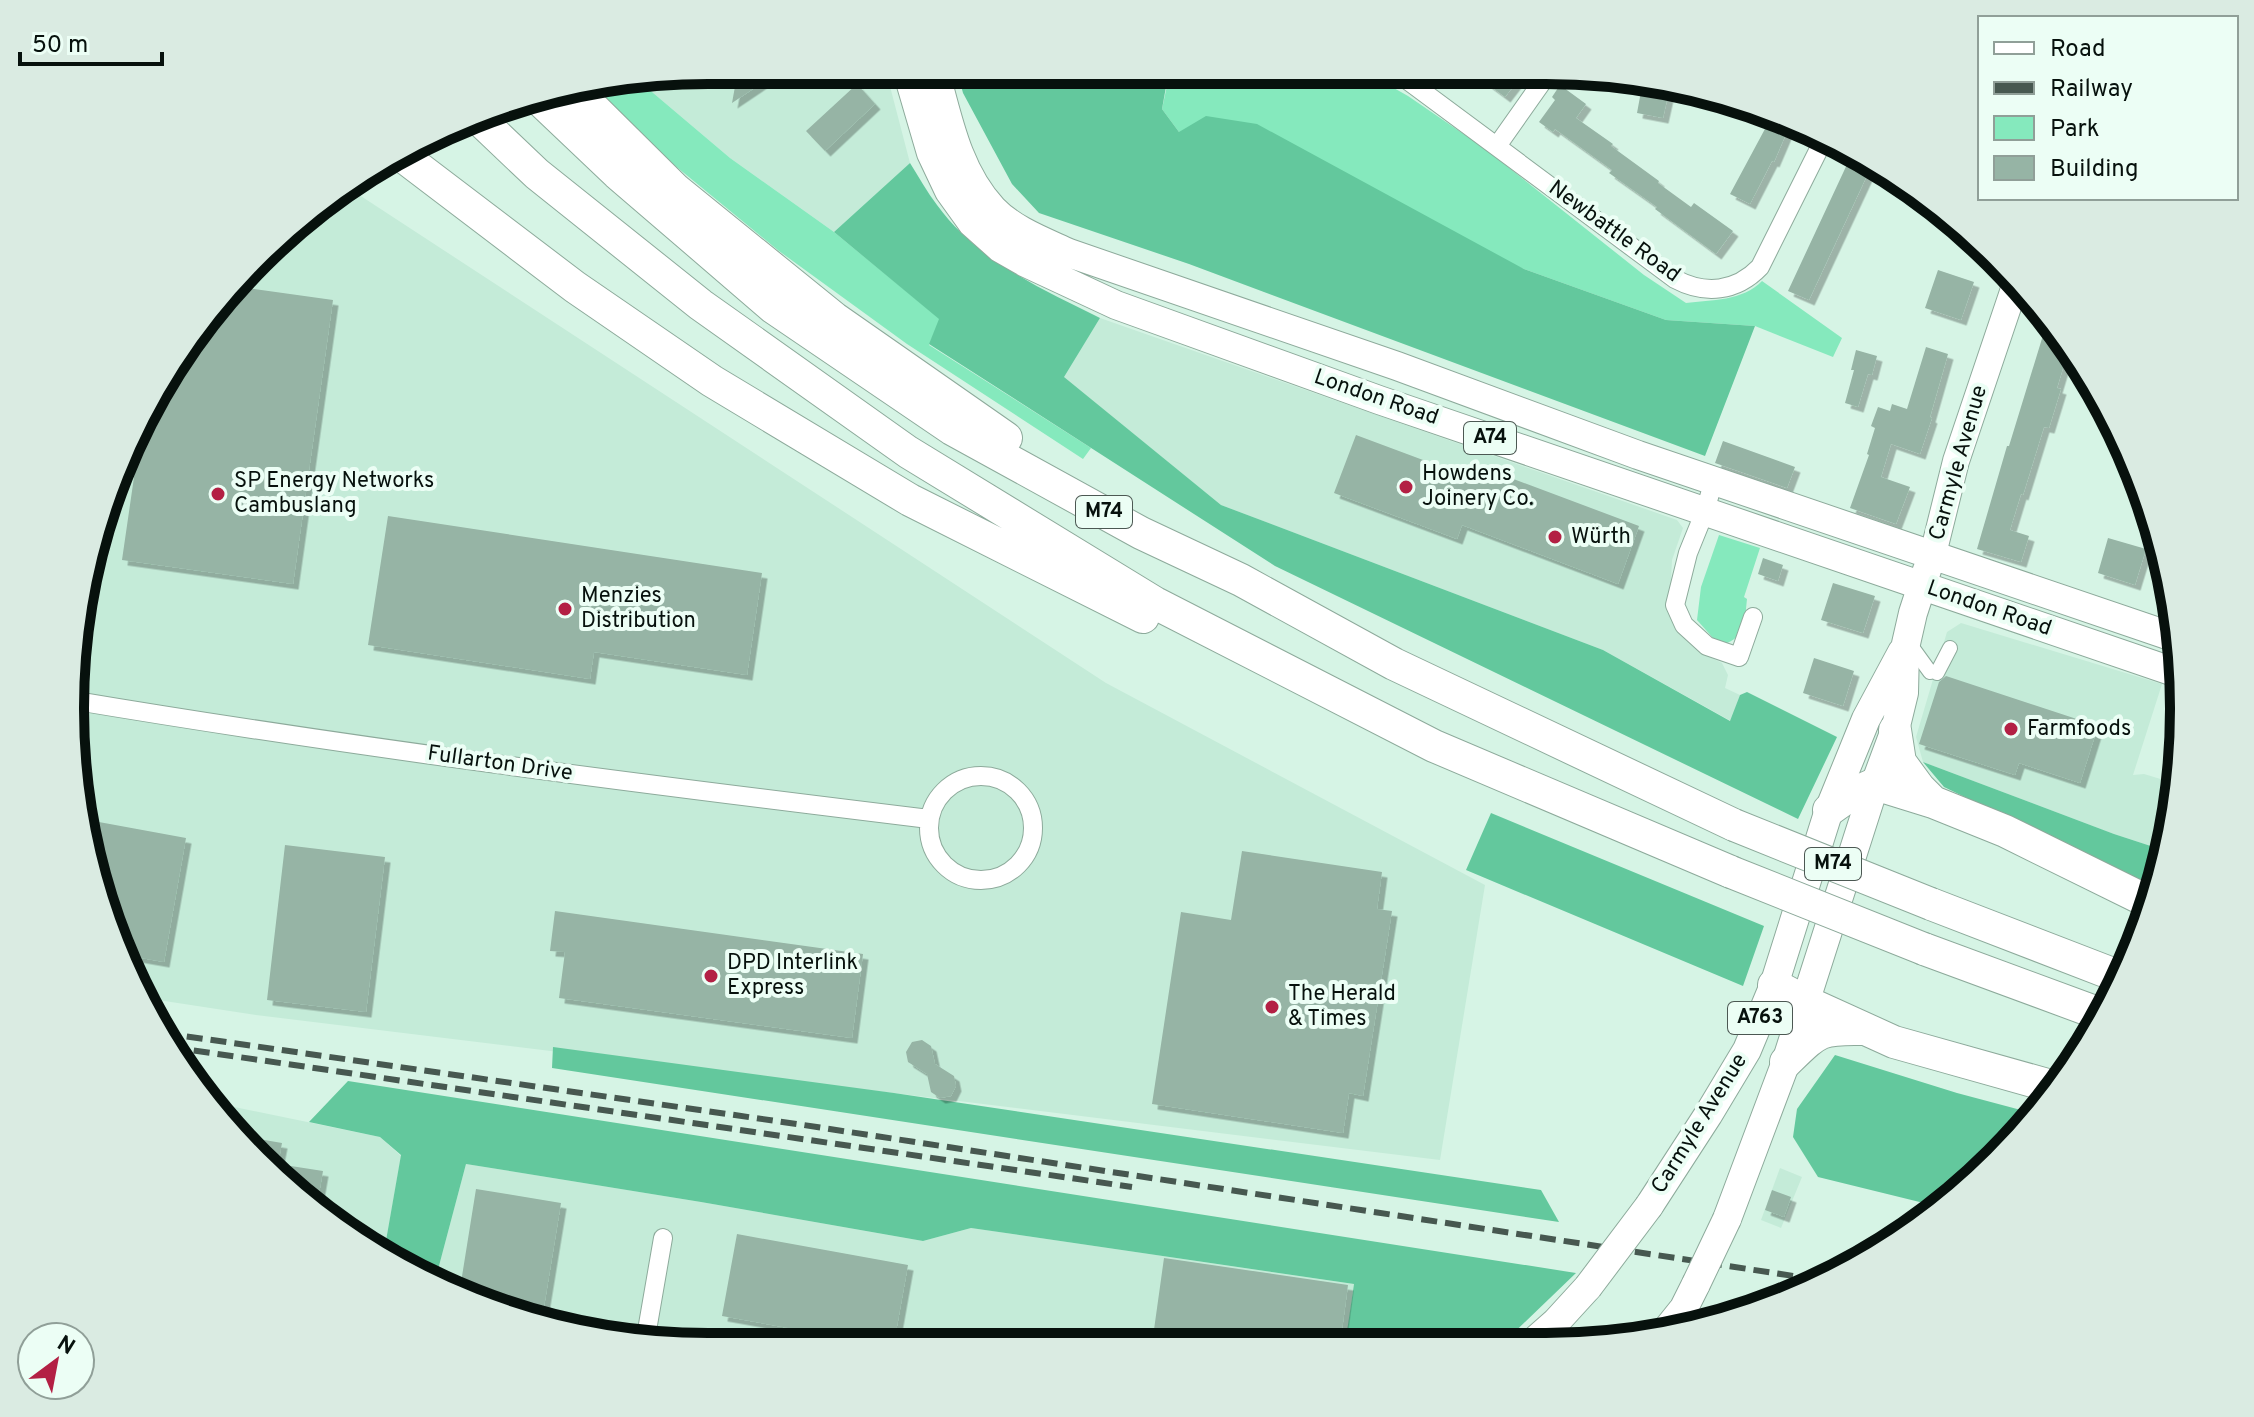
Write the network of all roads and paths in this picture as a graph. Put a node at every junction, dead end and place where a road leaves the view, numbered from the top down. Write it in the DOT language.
graph roads {
  1 [pos="911,84"];
  2 [pos="938,84"];
  3 [pos="1413,84"];
  4 [pos="1541,84"];
  5 [pos="582,97"];
  6 [pos="546,105"];
  7 [pos="486,126"];
  8 [pos="1497,146"];
  9 [pos="1820,147"];
  10 [pos="409,161"];
  11 [pos="2012,294"];
  12 [pos="1714,480"];
  13 [pos="1705,511"];
  14 [pos="1141,533"];
  15 [pos="1933,554"];
  16 [pos="1922,586"];
  17 [pos="1753,617"];
  18 [pos="2166,634"];
  19 [pos="1906,644"];
  20 [pos="1950,648"];
  21 [pos="2169,670"];
  22 [pos="84,702"];
  23 [pos="1895,730"];
  24 [pos="1434,746"];
  25 [pos="1875,784"];
  26 [pos="1933,802"];
  27 [pos="1829,810"];
  28 [pos="929,819"];
  29 [pos="2140,898"];
  30 [pos="2111,973"];
  31 [pos="1774,985"];
  32 [pos="1806,1002"];
  33 [pos="2092,1011"];
  34 [pos="1863,1029"];
  35 [pos="1786,1062"];
  36 [pos="2044,1084"];
  37 [pos="663,1238"];
  38 [pos="1685,1308"];
  39 [pos="647,1330"];
  40 [pos="1544,1333"];
  1 -- 13 [label="main road, London Road / A74"];
  2 -- 12 [label="main road, London Road / A74"];
  3 -- 8 [label="street, Newbattle Road"];
  4 -- 8 [label="street"];
  5 -- 14 [label="highway, M74"];
  6 -- 14 [label="highway, M74"];
  7 -- 24 [label="highway, M74"];
  8 -- 9 [label="street, Newbattle Road"];
  10 -- 24 [label="highway, M74"];
  11 -- 15 [label="main road, Carmyle Avenue"];
  12 -- 13 [label="street"];
  12 -- 15 [label="main road, London Road / A74"];
  13 -- 16 [label="main road, London Road / A74"];
  13 -- 17 [label="street"];
  14 -- 30 [label="highway, M74, bridge"];
  15 -- 16 [label="main road, Carmyle Avenue / A763"];
  15 -- 18 [label="main road, London Road / A74"];
  16 -- 19 [label="main road, Carmyle Avenue / A763"];
  16 -- 21 [label="main road, London Road / A74"];
  19 -- 20 [label="street"];
  19 -- 23 [label="main road, Carmyle Avenue / A763"];
  19 -- 27 [label="main road, Carmyle Avenue / A763"];
  22 -- 28 [label="street, Fullarton Drive"];
  23 -- 25 [label="main road, Carmyle Avenue / A763"];
  23 -- 26 [label="highway"];
  24 -- 33 [label="highway, M74, bridge"];
  25 -- 26 [label="highway"];
  25 -- 27 [label="highway"];
  25 -- 32 [label="main road, Carmyle Avenue / A763"];
  26 -- 29 [label="highway"];
  27 -- 31 [label="main road, Carmyle Avenue / A763"];
  28 -- 28 [label="street"];
  31 -- 32 [label="highway"];
  31 -- 40 [label="main road, Carmyle Avenue / A763, bridge"];
  32 -- 34 [label="highway"];
  32 -- 35 [label="main road, Carmyle Avenue / A763"];
  34 -- 35 [label="highway, A763"];
  34 -- 36 [label="highway"];
  35 -- 38 [label="main road, Carmyle Avenue / A763, bridge"];
  37 -- 39 [label="street"];
}
